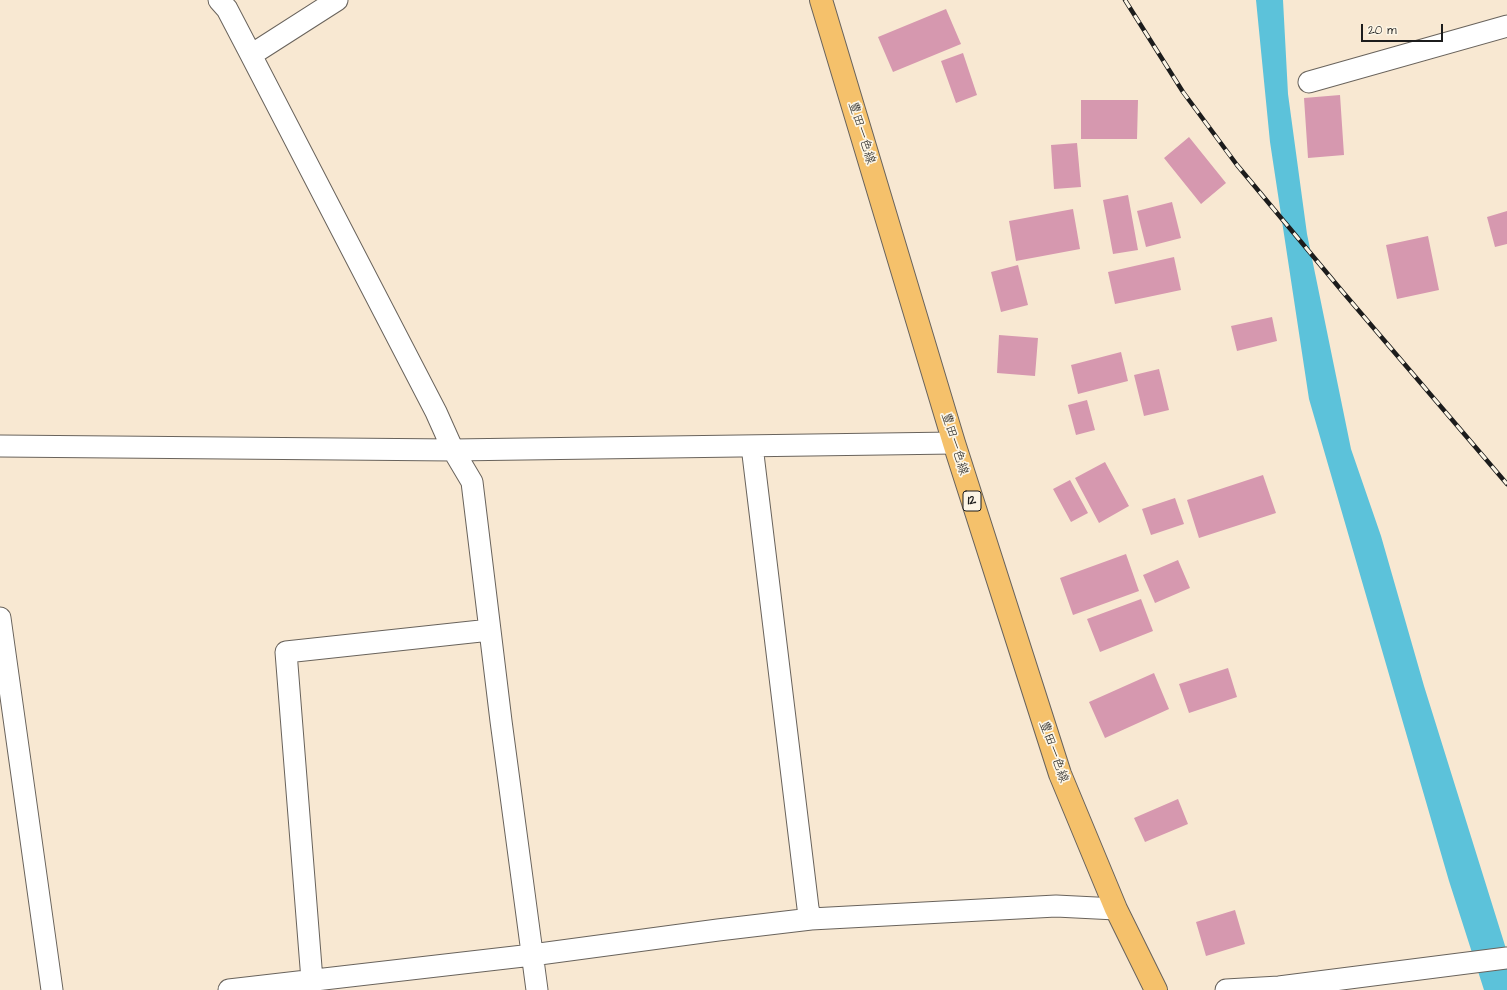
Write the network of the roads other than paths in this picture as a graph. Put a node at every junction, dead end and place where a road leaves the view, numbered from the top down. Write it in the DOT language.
graph roads {
  1 [pos="219,0"];
  2 [pos="337,0"];
  3 [pos="820,0"];
  4 [pos="1507,26"];
  5 [pos="251,55"];
  6 [pos="1309,82"];
  7 [pos="954,443"];
  8 [pos="0,446"];
  9 [pos="752,446"];
  10 [pos="453,450"];
  11 [pos="0,618"];
  12 [pos="490,630"];
  13 [pos="1116,909"];
  14 [pos="811,919"];
  15 [pos="532,955"];
  16 [pos="1507,958"];
  17 [pos="312,980"];
  18 [pos="52,990"];
  19 [pos="229,990"];
  20 [pos="537,990"];
  21 [pos="1156,990"];
  22 [pos="1226,990"];
  1 -- 5 [label="street"];
  2 -- 5 [label="street"];
  3 -- 7 [label="main road, 豊田一色線 / 12"];
  4 -- 6 [label="street"];
  5 -- 10 [label="street"];
  7 -- 9 [label="street"];
  7 -- 13 [label="main road, 豊田一色線 / 12"];
  8 -- 10 [label="street"];
  9 -- 10 [label="street"];
  9 -- 14 [label="street"];
  10 -- 12 [label="street"];
  11 -- 18 [label="street"];
  12 -- 15 [label="street"];
  12 -- 17 [label="street"];
  13 -- 14 [label="street"];
  13 -- 21 [label="main road, 豊田一色線 / 12"];
  14 -- 15 [label="street"];
  15 -- 17 [label="street"];
  15 -- 20 [label="street"];
  16 -- 22 [label="street"];
  17 -- 19 [label="street"];
}
